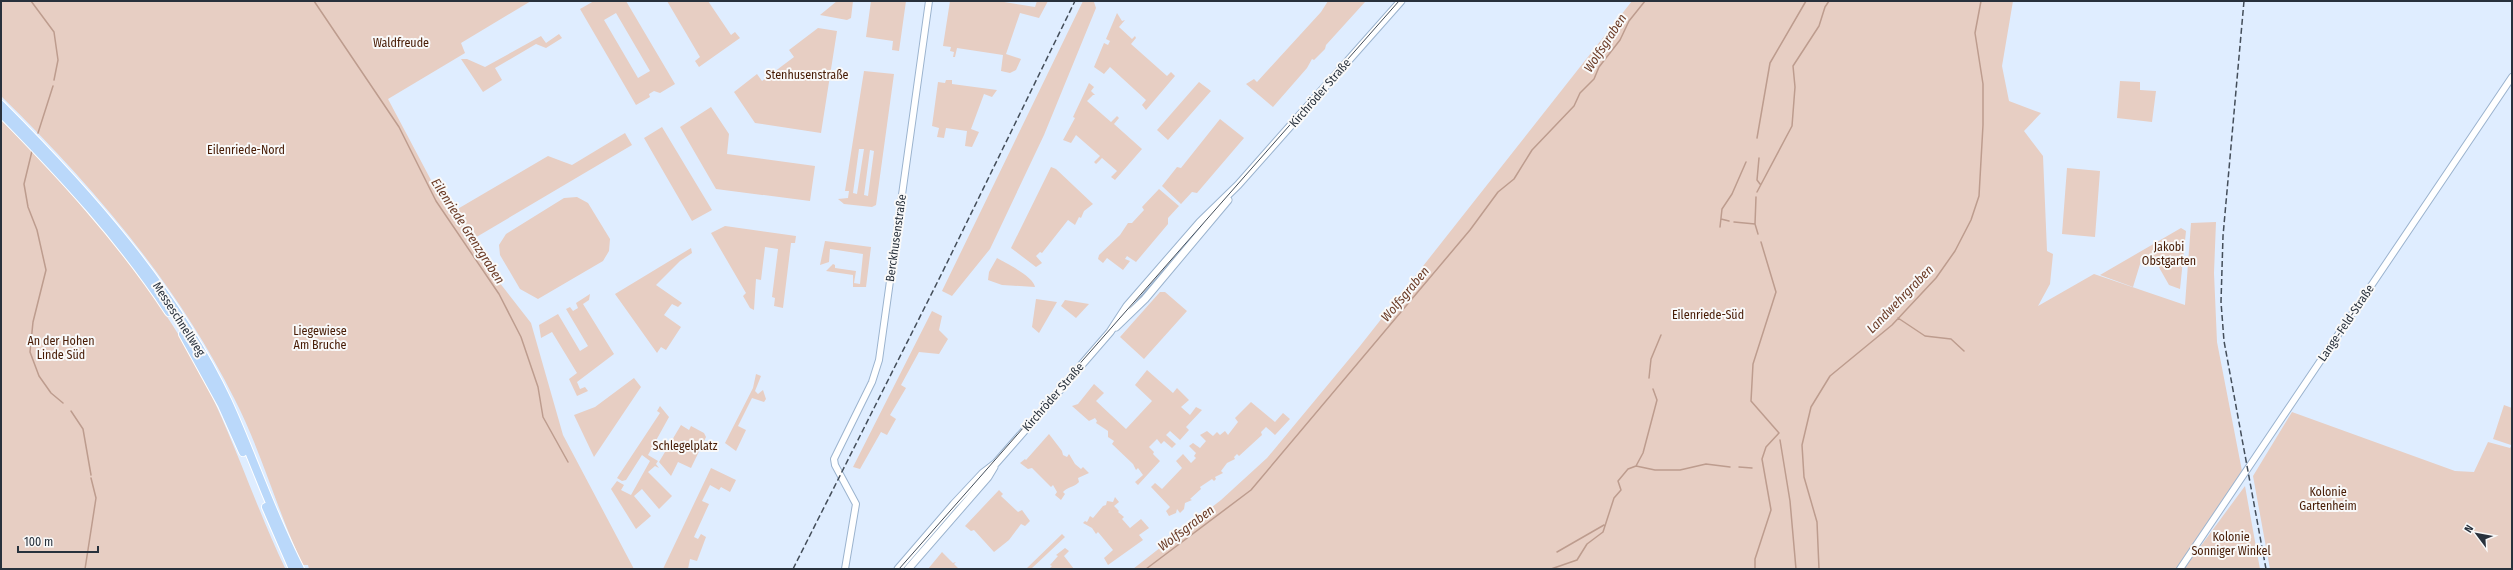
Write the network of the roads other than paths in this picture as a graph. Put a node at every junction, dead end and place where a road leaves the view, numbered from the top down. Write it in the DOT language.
graph roads {
  1 [pos="929,1"];
  2 [pos="1401,1"];
  3 [pos="2512,77"];
  4 [pos="1,105"];
  5 [pos="1,113"];
  6 [pos="996,463"];
  7 [pos="293,569"];
  8 [pos="300,569"];
  9 [pos="845,569"];
  10 [pos="898,569"];
  11 [pos="908,569"];
  12 [pos="2180,569"];
  1 -- 9 [label="street, Berckhusenstraße"];
  2 -- 6 [label="main road, Kirchröder Straße"];
  3 -- 12 [label="street, Lange-Feld-Straße"];
  4 -- 8 [label="highway, Messeschnellweg"];
  5 -- 7 [label="highway, Messeschnellweg"];
  6 -- 10 [label="main road, Kirchröder Straße"];
  6 -- 11 [label="main road, Kirchröder Straße"];
}
